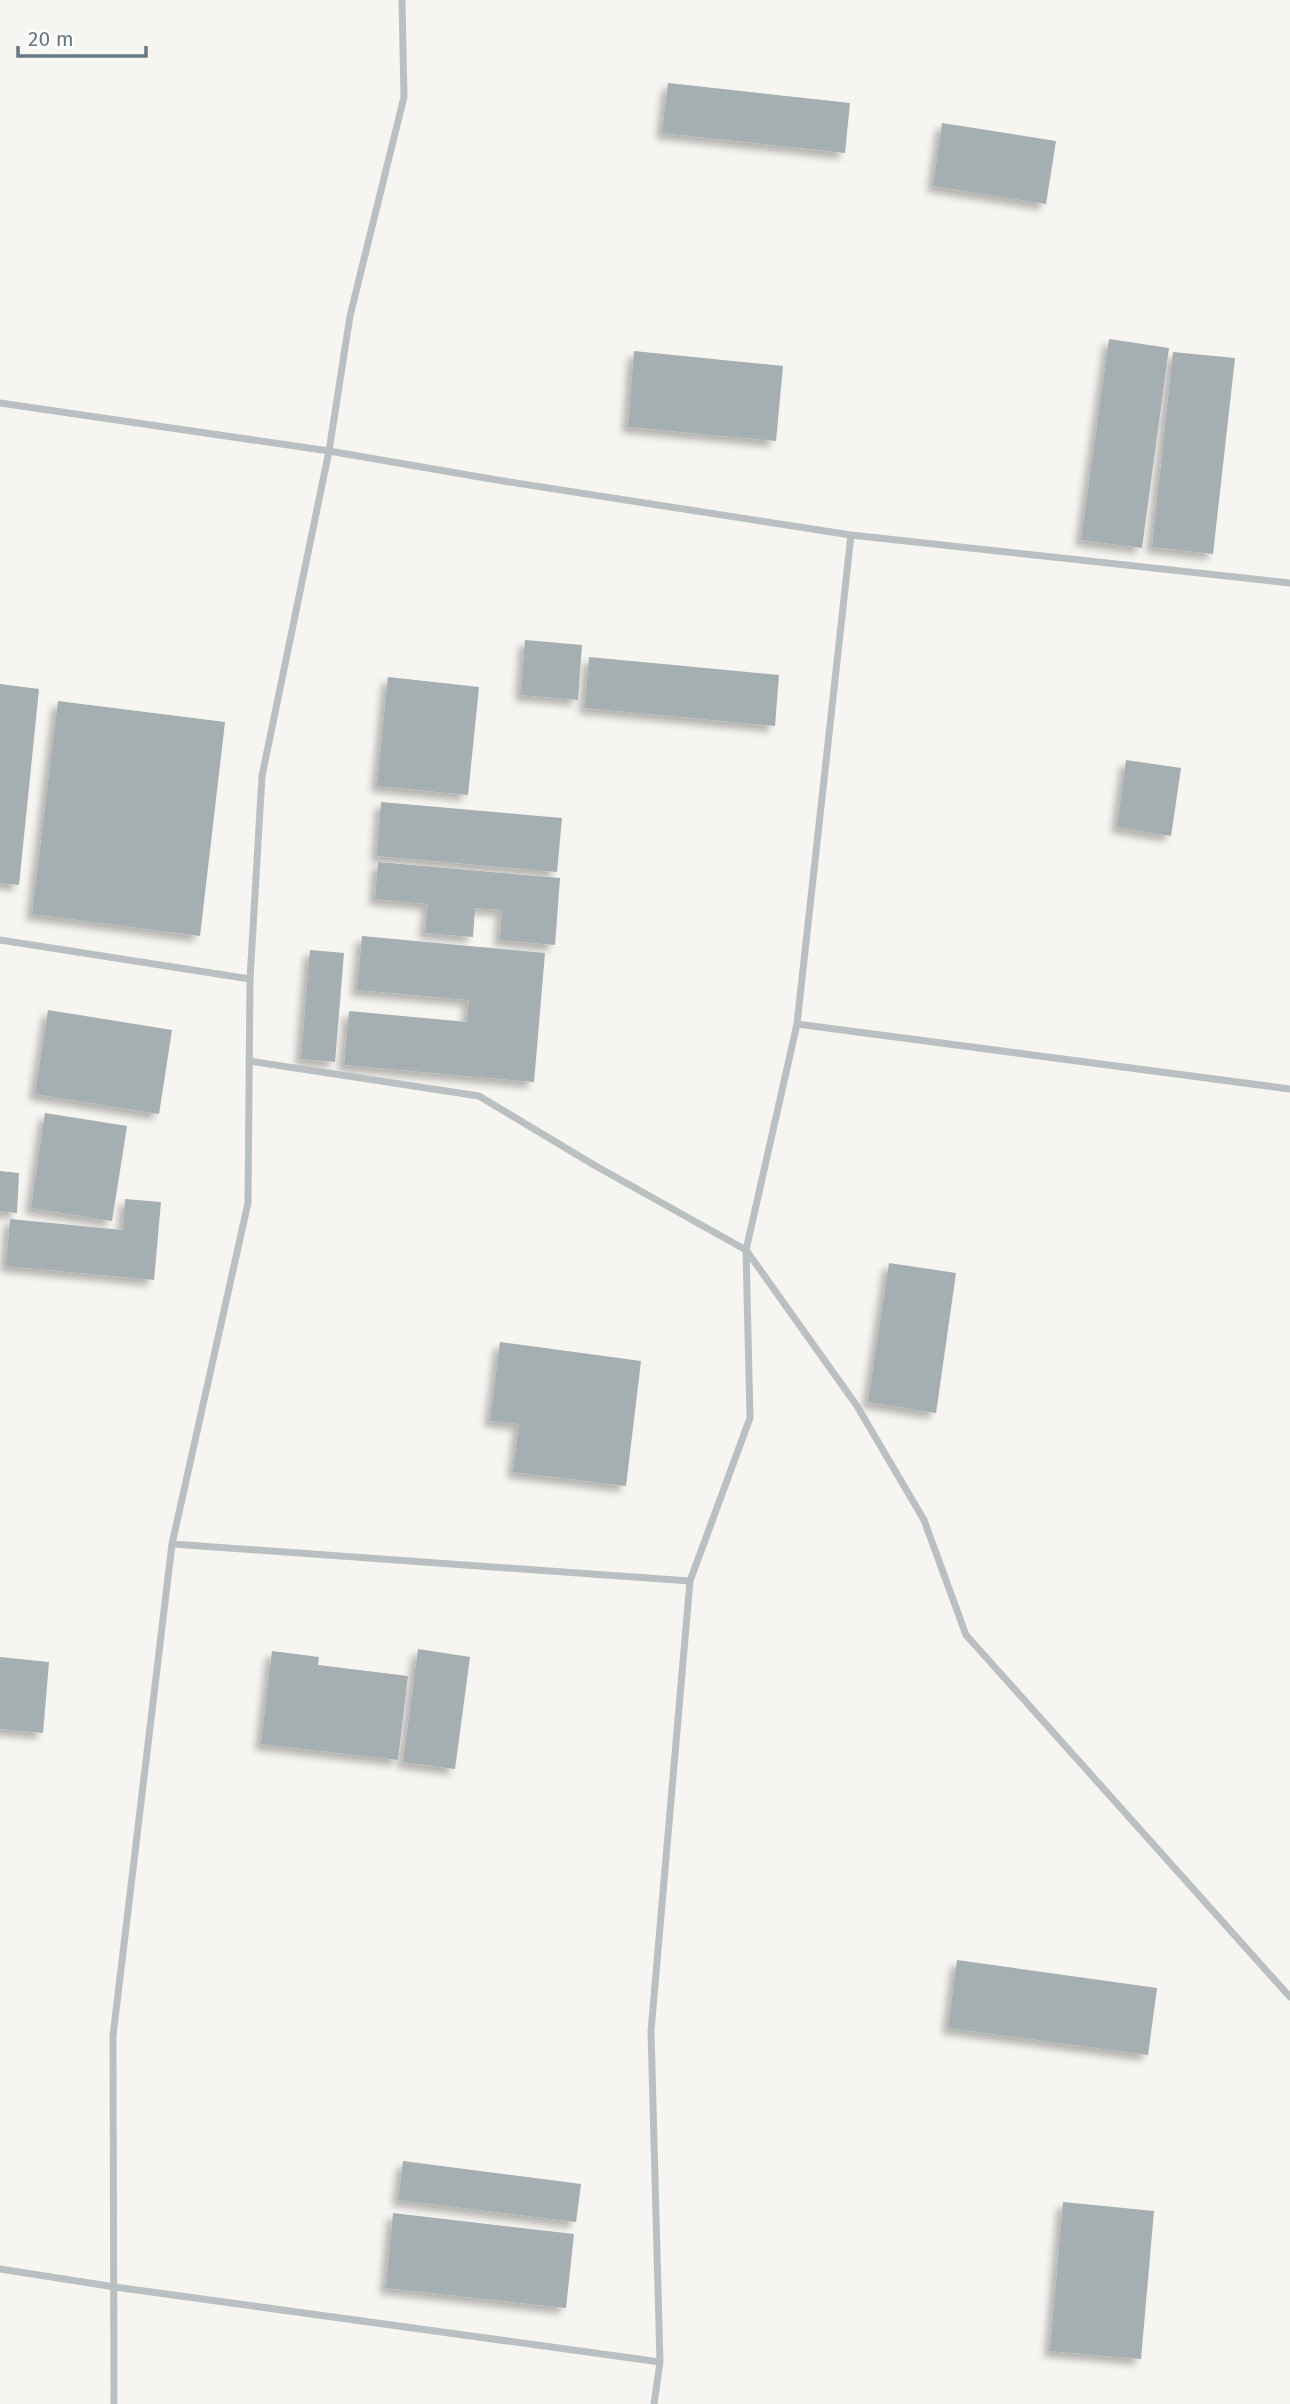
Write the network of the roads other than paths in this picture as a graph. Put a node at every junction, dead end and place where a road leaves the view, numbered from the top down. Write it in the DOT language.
graph roads {
  1 [pos="402,0"];
  2 [pos="0,403"];
  3 [pos="329,451"];
  4 [pos="851,535"];
  5 [pos="1290,583"];
  6 [pos="0,940"];
  7 [pos="250,979"];
  8 [pos="797,1024"];
  9 [pos="249,1061"];
  10 [pos="1290,1089"];
  11 [pos="746,1250"];
  12 [pos="172,1544"];
  13 [pos="690,1581"];
  14 [pos="1290,1997"];
  15 [pos="0,2269"];
  16 [pos="115,2287"];
  17 [pos="660,2362"];
  18 [pos="114,2404"];
  19 [pos="654,2404"];
  1 -- 3 [label="street"];
  2 -- 3 [label="street"];
  3 -- 4 [label="street"];
  3 -- 7 [label="street"];
  4 -- 5 [label="street"];
  4 -- 8 [label="street"];
  6 -- 7 [label="street"];
  7 -- 9 [label="street"];
  8 -- 10 [label="street"];
  8 -- 11 [label="street"];
  9 -- 11 [label="street"];
  9 -- 12 [label="street"];
  11 -- 13 [label="street"];
  11 -- 14 [label="street"];
  12 -- 13 [label="street"];
  12 -- 16 [label="street"];
  13 -- 17 [label="street"];
  15 -- 16 [label="street"];
  16 -- 17 [label="street"];
  16 -- 18 [label="street"];
  17 -- 19 [label="street"];
}
